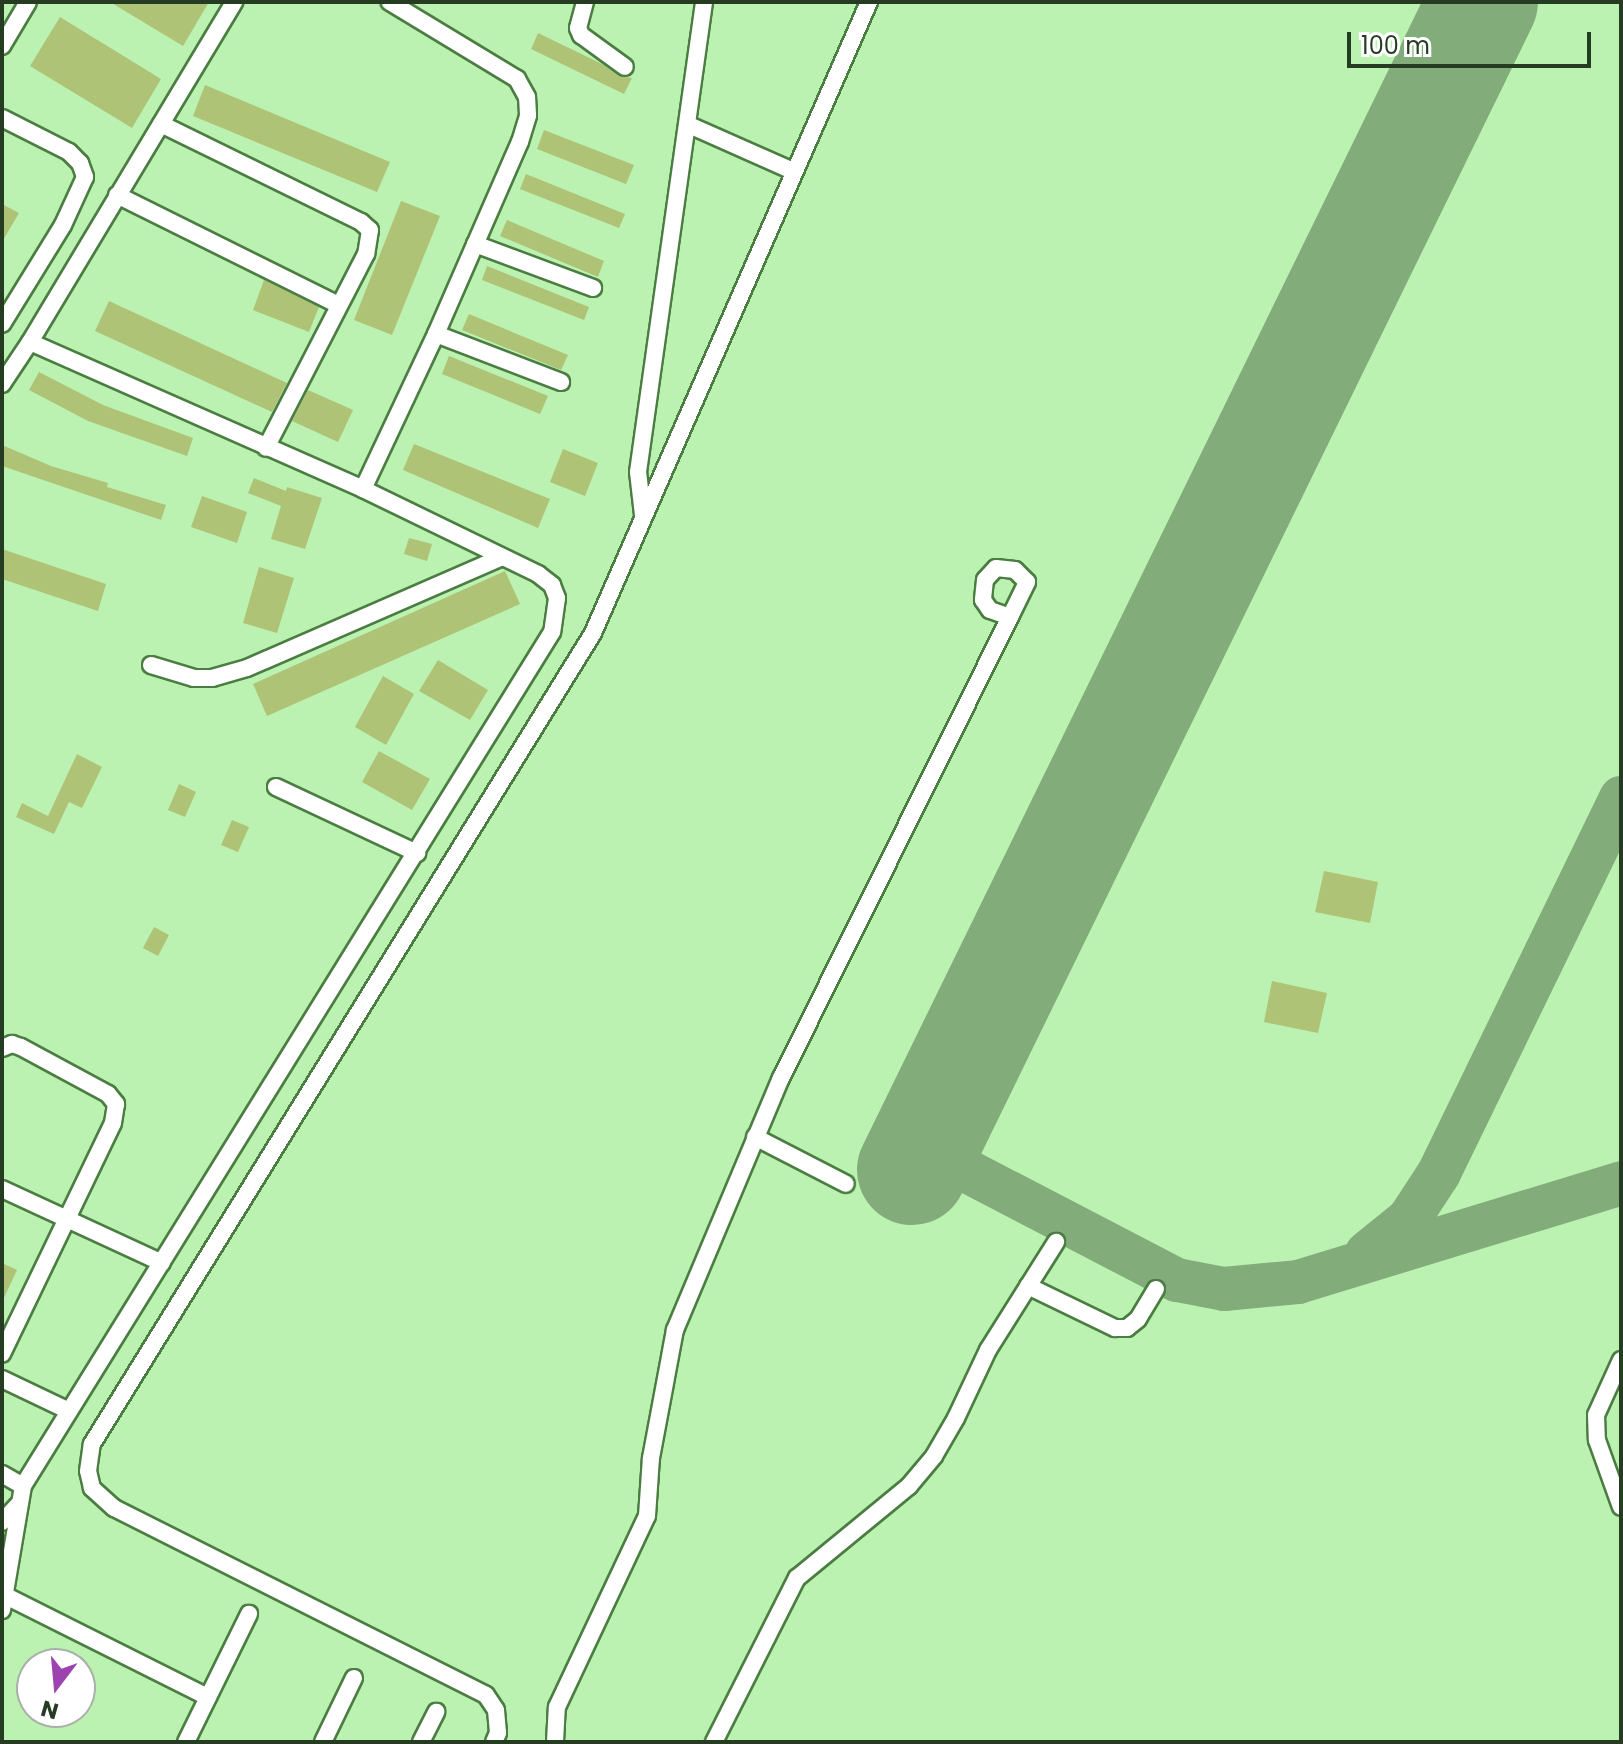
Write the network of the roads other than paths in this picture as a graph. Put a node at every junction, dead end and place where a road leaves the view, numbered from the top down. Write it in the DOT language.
graph roads {
  1 [pos="28,2"];
  2 [pos="234,2"];
  3 [pos="390,2"];
  4 [pos="585,2"];
  5 [pos="704,2"];
  6 [pos="869,2"];
  7 [pos="2,46"];
  8 [pos="625,67"];
  9 [pos="2,118"];
  10 [pos="161,124"];
  11 [pos="689,125"];
  12 [pos="793,171"];
  13 [pos="117,195"];
  14 [pos="475,244"];
  15 [pos="593,288"];
  16 [pos="337,304"];
  17 [pos="2,324"];
  18 [pos="436,334"];
  19 [pos="30,342"];
  20 [pos="561,382"];
  21 [pos="2,384"];
  22 [pos="266,448"];
  23 [pos="363,489"];
  24 [pos="643,520"];
  25 [pos="502,557"];
  26 [pos="1010,617"];
  27 [pos="151,665"];
  28 [pos="276,787"];
  29 [pos="417,853"];
  30 [pos="2,1048"];
  31 [pos="755,1137"];
  32 [pos="846,1184"];
  33 [pos="2,1189"];
  34 [pos="68,1219"];
  35 [pos="1056,1242"];
  36 [pos="162,1263"];
  37 [pos="1028,1286"];
  38 [pos="1156,1289"];
  39 [pos="2,1354"];
  40 [pos="1621,1360"];
  41 [pos="2,1379"];
  42 [pos="67,1410"];
  43 [pos="2,1474"];
  44 [pos="21,1495"];
  45 [pos="1621,1507"];
  46 [pos="2,1522"];
  47 [pos="3,1603"];
  48 [pos="249,1614"];
  49 [pos="354,1678"];
  50 [pos="208,1697"];
  51 [pos="436,1712"];
  52 [pos="186,1742"];
  53 [pos="323,1742"];
  54 [pos="421,1742"];
  55 [pos="494,1742"];
  56 [pos="555,1742"];
  57 [pos="714,1742"];
  1 -- 7 [label="street"];
  2 -- 10 [label="street"];
  3 -- 14 [label="street"];
  4 -- 8 [label="street"];
  5 -- 11 [label="street"];
  6 -- 12 [label="street"];
  9 -- 17 [label="street"];
  10 -- 13 [label="street"];
  10 -- 16 [label="street"];
  11 -- 12 [label="street"];
  11 -- 24 [label="street"];
  12 -- 24 [label="street"];
  13 -- 16 [label="street"];
  13 -- 19 [label="street"];
  14 -- 15 [label="street"];
  14 -- 18 [label="street"];
  16 -- 22 [label="street"];
  18 -- 20 [label="street"];
  18 -- 23 [label="street"];
  19 -- 21 [label="street"];
  19 -- 22 [label="street"];
  22 -- 23 [label="street"];
  23 -- 25 [label="street"];
  24 -- 55 [label="street"];
  25 -- 27 [label="street"];
  25 -- 29 [label="street"];
  26 -- 31 [label="street"];
  28 -- 29 [label="street"];
  29 -- 36 [label="street"];
  30 -- 34 [label="street"];
  31 -- 32 [label="street"];
  31 -- 56 [label="street"];
  33 -- 34 [label="street"];
  34 -- 36 [label="street"];
  34 -- 39 [label="street"];
  35 -- 37 [label="street"];
  36 -- 42 [label="street"];
  37 -- 38 [label="street"];
  37 -- 57 [label="street"];
  40 -- 45 [label="street"];
  41 -- 42 [label="street"];
  42 -- 44 [label="street"];
  43 -- 44 [label="street"];
  44 -- 46 [label="street"];
  44 -- 47 [label="street"];
  47 -- 50 [label="street"];
  48 -- 50 [label="street"];
  49 -- 53 [label="street"];
  50 -- 52 [label="street"];
  51 -- 54 [label="street"];
}
